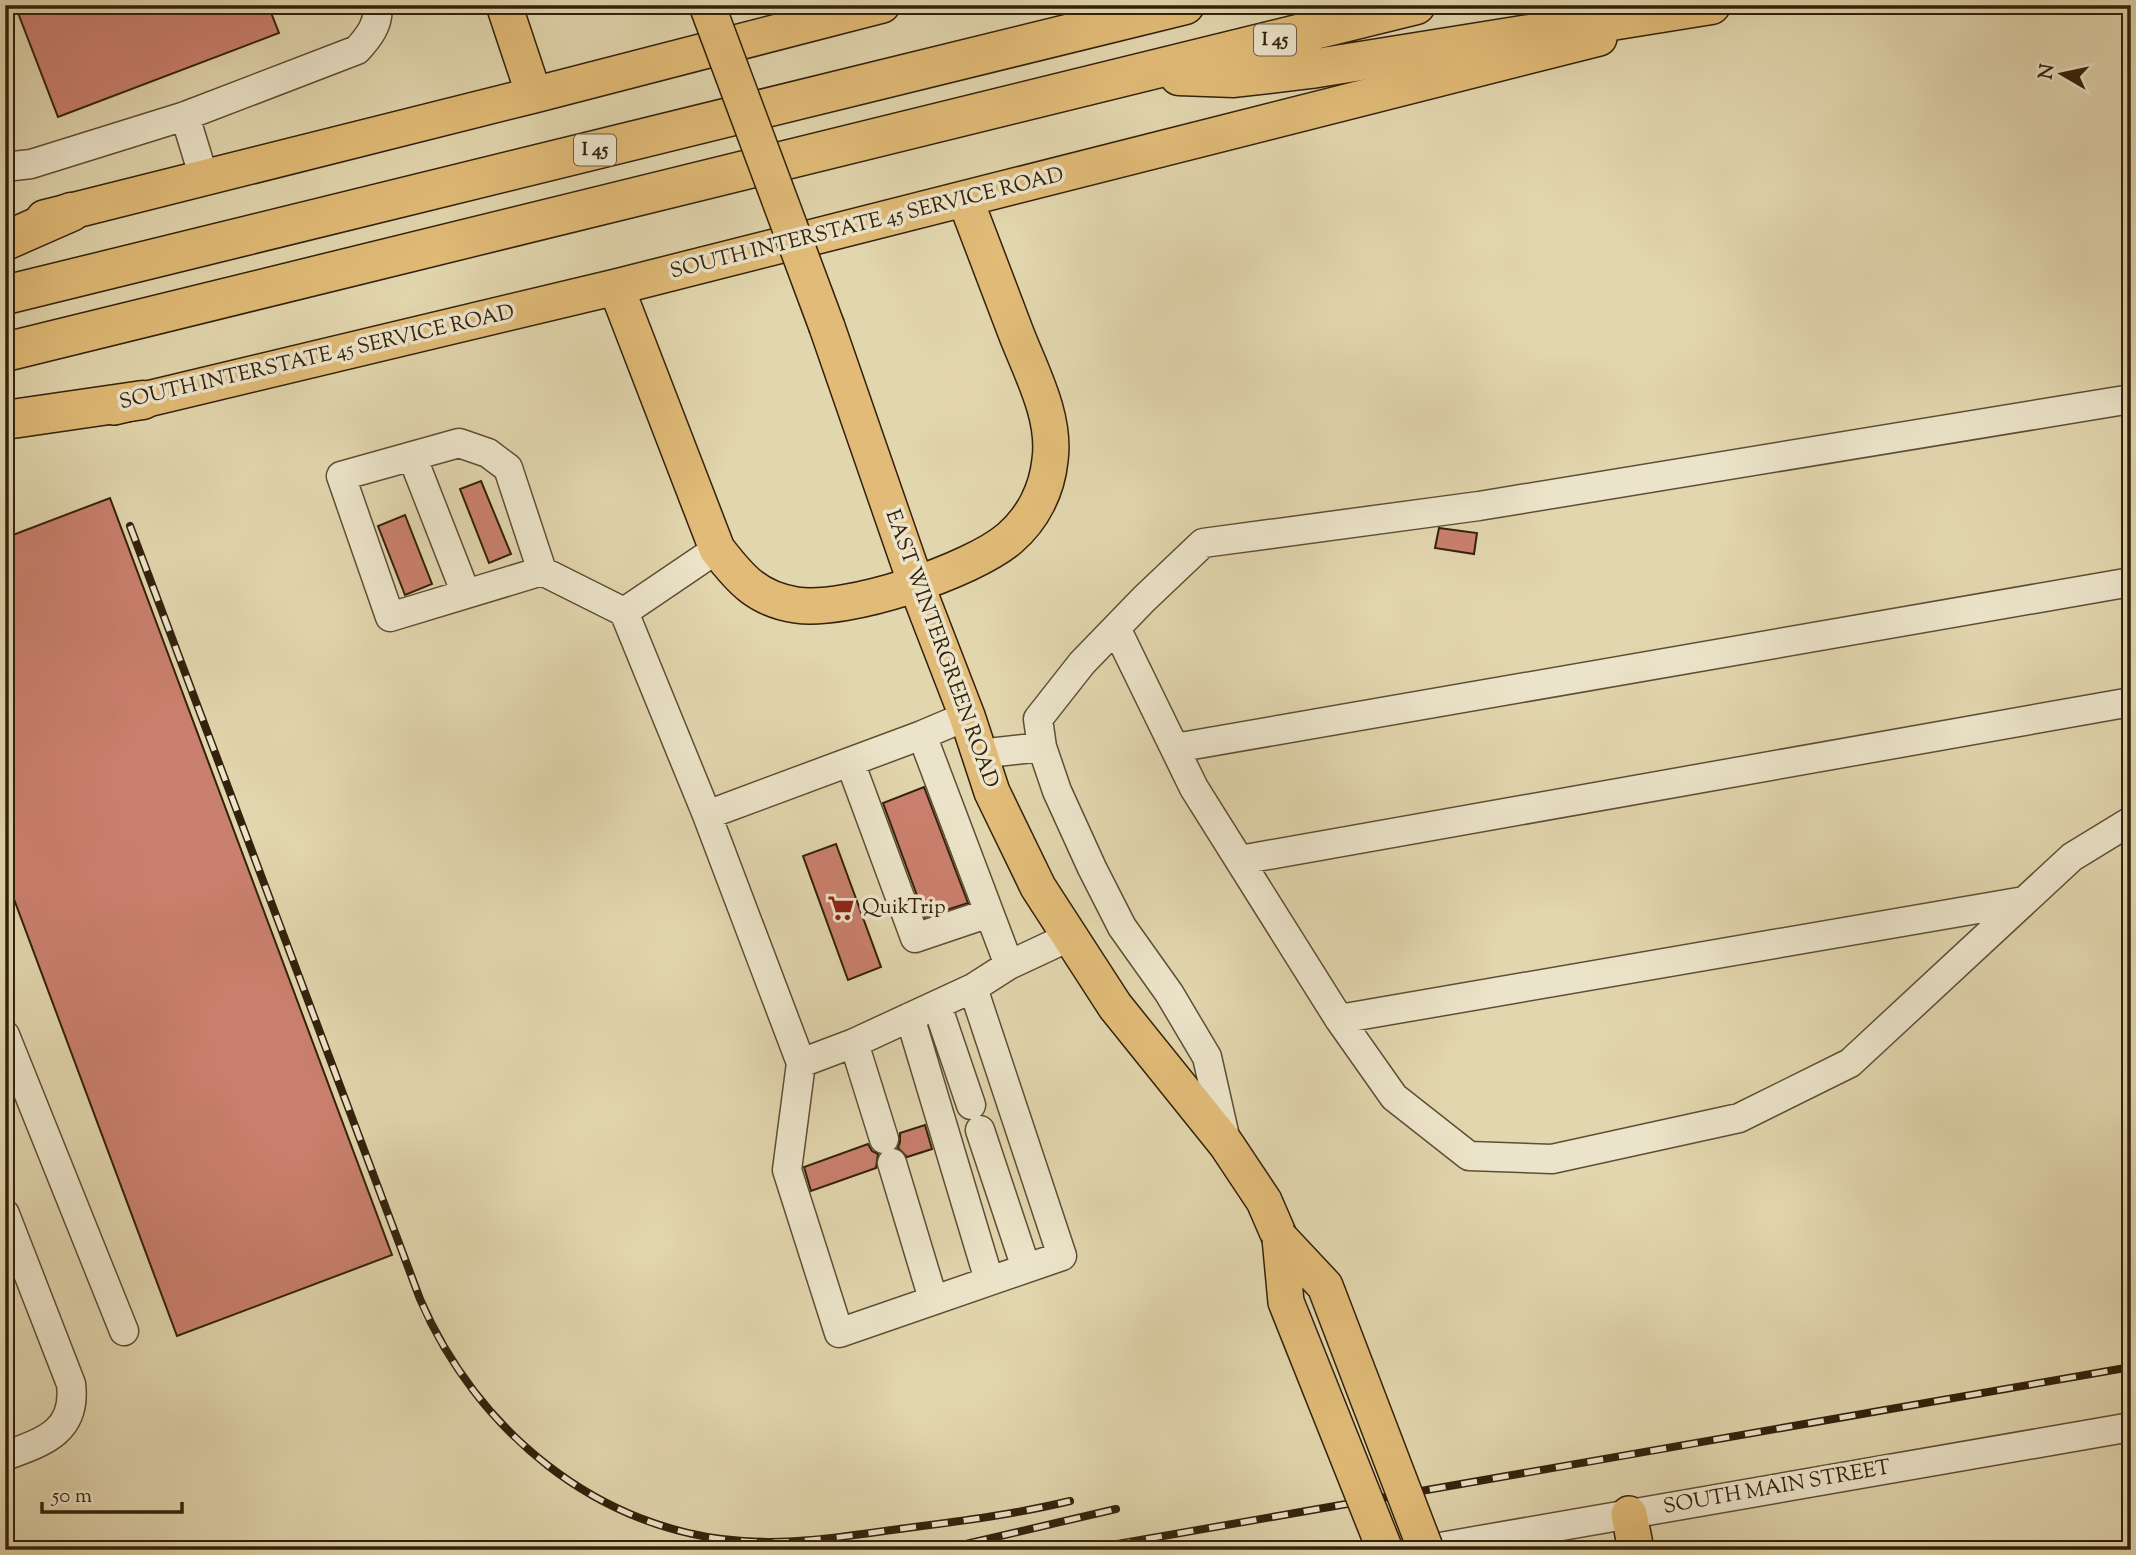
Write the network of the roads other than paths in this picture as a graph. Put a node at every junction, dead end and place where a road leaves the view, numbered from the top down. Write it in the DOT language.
graph roads {
  1 [pos="377,5"];
  2 [pos="504,5"];
  3 [pos="707,5"];
  4 [pos="882,5"];
  5 [pos="1185,5"];
  6 [pos="1416,5"];
  7 [pos="1711,5"];
  8 [pos="1727,5"];
  9 [pos="1135,74"];
  10 [pos="534,95"];
  11 [pos="184,116"];
  12 [pos="5,167"];
  13 [pos="204,178"];
  14 [pos="965,199"];
  15 [pos="71,212"];
  16 [pos="5,226"];
  17 [pos="5,241"];
  18 [pos="616,287"];
  19 [pos="5,295"];
  20 [pos="5,352"];
  21 [pos="2131,399"];
  22 [pos="143,400"];
  23 [pos="5,420"];
  24 [pos="5,432"];
  25 [pos="412,456"];
  26 [pos="716,549"];
  27 [pos="542,571"];
  28 [pos="2131,582"];
  29 [pos="916,584"];
  30 [pos="466,594"];
  31 [pos="624,612"];
  32 [pos="1116,628"];
  33 [pos="2131,702"];
  34 [pos="967,716"];
  35 [pos="922,735"];
  36 [pos="1042,747"];
  37 [pos="1175,748"];
  38 [pos="979,754"];
  39 [pos="850,762"];
  40 [pos="707,815"];
  41 [pos="2131,821"];
  42 [pos="1240,860"];
  43 [pos="2024,901"];
  44 [pos="989,912"];
  45 [pos="1069,937"];
  46 [pos="1009,965"];
  47 [pos="973,988"];
  48 [pos="937,1005"];
  49 [pos="910,1017"];
  50 [pos="1339,1019"];
  51 [pos="5,1035"];
  52 [pos="854,1043"];
  53 [pos="801,1063"];
  54 [pos="1226,1144"];
  55 [pos="5,1214"];
  56 [pos="1280,1238"];
  57 [pos="1026,1268"];
  58 [pos="989,1280"];
  59 [pos="933,1299"];
  60 [pos="124,1331"];
  61 [pos="2131,1427"];
  62 [pos="5,1456"];
  63 [pos="1629,1514"];
  64 [pos="1385,1550"];
  65 [pos="1425,1550"];
  66 [pos="1636,1550"];
  1 -- 11 [label="street"];
  2 -- 10 [label="main road"];
  3 -- 29 [label="main road, EAST WINTERGREEN ROAD, bridge"];
  4 -- 10 [label="main road"];
  5 -- 19 [label="highway, I 45"];
  6 -- 9 [label="highway, I 45"];
  7 -- 9 [label="highway"];
  8 -- 14 [label="main road, SOUTH INTERSTATE 45 SERVICE ROAD"];
  9 -- 20 [label="highway, I 45"];
  10 -- 13 [label="main road"];
  11 -- 12 [label="street"];
  11 -- 13 [label="street"];
  13 -- 15 [label="main road"];
  14 -- 18 [label="main road, SOUTH INTERSTATE 45 SERVICE ROAD"];
  14 -- 29 [label="main road"];
  15 -- 16 [label="main road"];
  15 -- 17 [label="highway"];
  18 -- 22 [label="main road, SOUTH INTERSTATE 45 SERVICE ROAD"];
  18 -- 26 [label="main road"];
  21 -- 32 [label="street"];
  22 -- 23 [label="highway"];
  22 -- 24 [label="main road, SOUTH INTERSTATE 45 SERVICE ROAD"];
  25 -- 27 [label="street"];
  25 -- 30 [label="street"];
  25 -- 30 [label="street"];
  26 -- 29 [label="main road"];
  26 -- 31 [label="street"];
  27 -- 30 [label="street"];
  27 -- 31 [label="street"];
  28 -- 37 [label="street"];
  29 -- 34 [label="main road, EAST WINTERGREEN ROAD"];
  31 -- 40 [label="street"];
  32 -- 36 [label="street"];
  32 -- 37 [label="street"];
  33 -- 42 [label="street"];
  34 -- 35 [label="street"];
  34 -- 38 [label="main road, EAST WINTERGREEN ROAD"];
  35 -- 39 [label="street"];
  35 -- 44 [label="street"];
  36 -- 38 [label="street"];
  36 -- 54 [label="street"];
  37 -- 42 [label="street"];
  38 -- 45 [label="main road, EAST WINTERGREEN ROAD"];
  39 -- 40 [label="street"];
  39 -- 44 [label="street"];
  40 -- 53 [label="street"];
  41 -- 43 [label="street"];
  42 -- 50 [label="street"];
  43 -- 50 [label="street"];
  43 -- 50 [label="street"];
  44 -- 46 [label="street"];
  45 -- 46 [label="street"];
  45 -- 54 [label="main road, EAST WINTERGREEN ROAD"];
  46 -- 47 [label="street"];
  47 -- 48 [label="street"];
  47 -- 57 [label="street"];
  48 -- 49 [label="street"];
  48 -- 57 [label="street"];
  49 -- 52 [label="street"];
  49 -- 58 [label="street"];
  51 -- 60 [label="street"];
  52 -- 53 [label="street"];
  52 -- 59 [label="street"];
  53 -- 59 [label="street"];
  54 -- 56 [label="main road, EAST WINTERGREEN ROAD"];
  55 -- 62 [label="street"];
  56 -- 64 [label="main road, bridge"];
  56 -- 65 [label="main road, bridge"];
  57 -- 58 [label="street"];
  58 -- 59 [label="street"];
  61 -- 63 [label="street, SOUTH MAIN STREET"];
  63 -- 65 [label="street, SOUTH MAIN STREET"];
  63 -- 66 [label="main road"];
}
